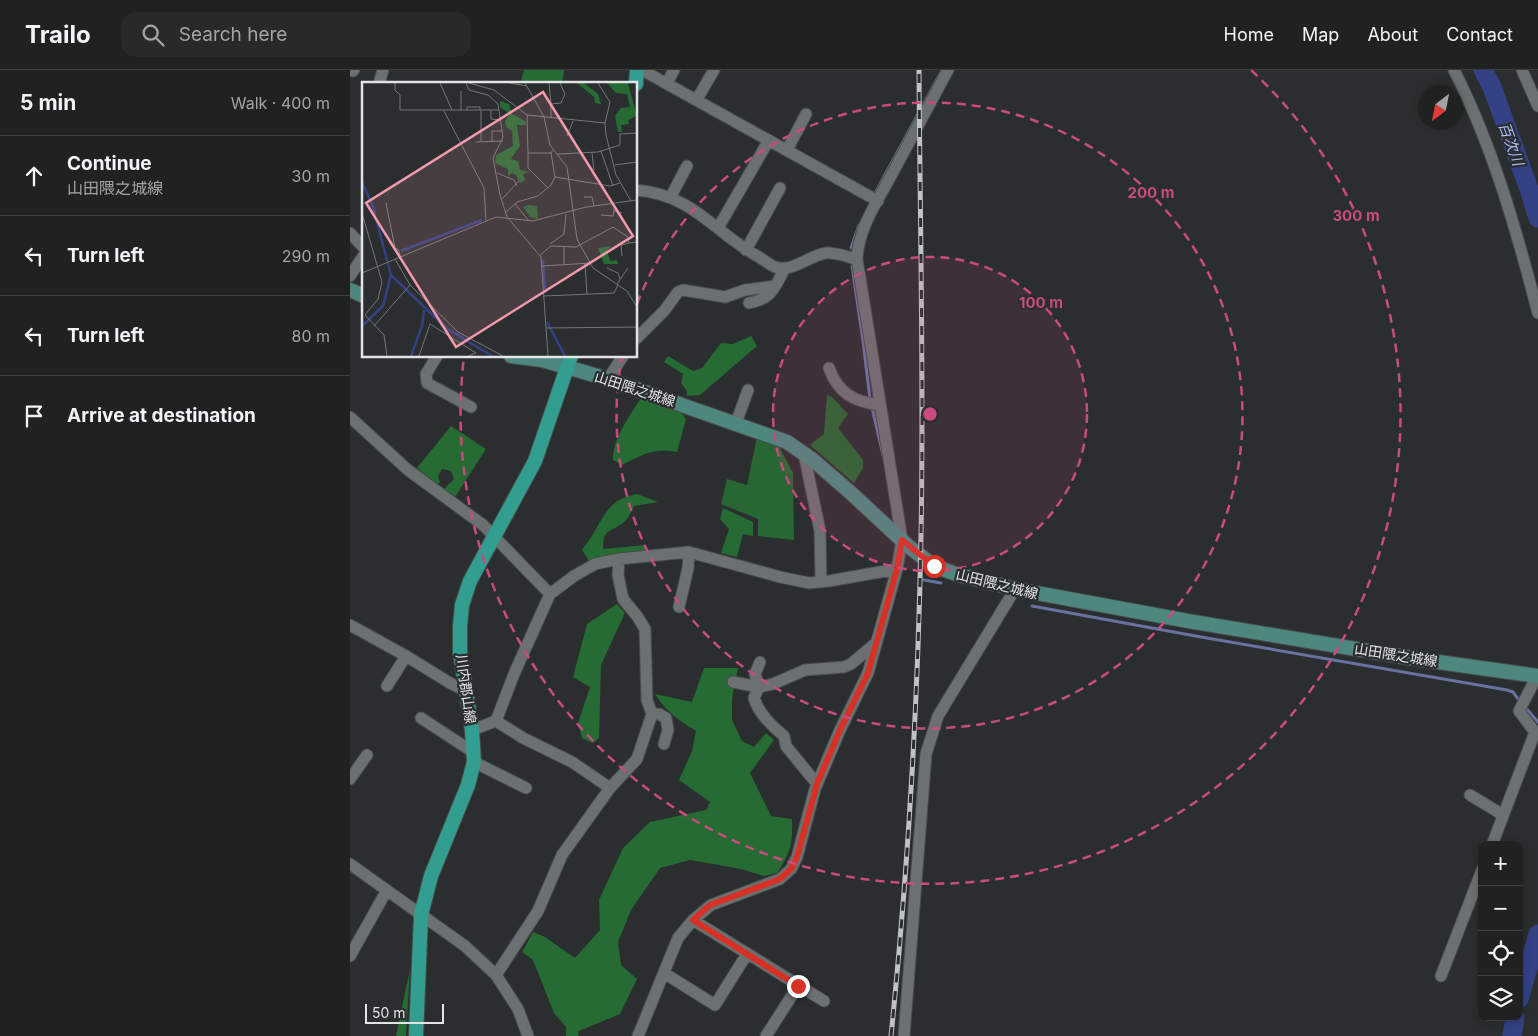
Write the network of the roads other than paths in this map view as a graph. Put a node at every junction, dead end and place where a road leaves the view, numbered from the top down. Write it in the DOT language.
graph roads {
  1 [pos="384,70"];
  2 [pos="642,70"];
  3 [pos="674,70"];
  4 [pos="714,70"];
  5 [pos="948,70"];
  6 [pos="1454,70"];
  7 [pos="1522,70"];
  8 [pos="381,82"];
  9 [pos="667,83"];
  10 [pos="697,99"];
  11 [pos="1538,106"];
  12 [pos="806,114"];
  13 [pos="768,140"];
  14 [pos="787,150"];
  15 [pos="687,166"];
  16 [pos="780,188"];
  17 [pos="638,190"];
  18 [pos="670,198"];
  19 [pos="874,199"];
  20 [pos="718,228"];
  21 [pos="350,233"];
  22 [pos="362,246"];
  23 [pos="746,250"];
  24 [pos="362,258"];
  25 [pos="856,259"];
  26 [pos="784,268"];
  27 [pos="350,276"];
  28 [pos="775,286"];
  29 [pos="350,290"];
  30 [pos="362,295"];
  31 [pos="749,303"];
  32 [pos="1538,313"];
  33 [pos="638,337"];
  34 [pos="436,358"];
  35 [pos="526,358"];
  36 [pos="622,358"];
  37 [pos="569,362"];
  38 [pos="829,368"];
  39 [pos="608,379"];
  40 [pos="748,390"];
  41 [pos="874,404"];
  42 [pos="471,407"];
  43 [pos="350,417"];
  44 [pos="736,423"];
  45 [pos="804,454"];
  46 [pos="494,537"];
  47 [pos="902,540"];
  48 [pos="689,552"];
  49 [pos="619,559"];
  50 [pos="897,569"];
  51 [pos="821,582"];
  52 [pos="1015,590"];
  53 [pos="550,594"];
  54 [pos="679,607"];
  55 [pos="350,625"];
  56 [pos="876,643"];
  57 [pos="406,656"];
  58 [pos="760,662"];
  59 [pos="1538,676"];
  60 [pos="733,682"];
  61 [pos="387,686"];
  62 [pos="759,686"];
  63 [pos="466,691"];
  64 [pos="652,714"];
  65 [pos="421,718"];
  66 [pos="496,721"];
  67 [pos="472,730"];
  68 [pos="664,744"];
  69 [pos="366,755"];
  70 [pos="473,757"];
  71 [pos="350,778"];
  72 [pos="817,784"];
  73 [pos="526,788"];
  74 [pos="610,788"];
  75 [pos="1470,795"];
  76 [pos="1503,815"];
  77 [pos="1493,841"];
  78 [pos="350,864"];
  79 [pos="1478,880"];
  80 [pos="387,890"];
  81 [pos="421,915"];
  82 [pos="693,920"];
  83 [pos="747,954"];
  84 [pos="350,956"];
  85 [pos="664,973"];
  86 [pos="496,975"];
  87 [pos="1441,976"];
  88 [pos="798,986"];
  89 [pos="824,1001"];
  90 [pos="640,1033"];
  91 [pos="416,1036"];
  92 [pos="528,1036"];
  93 [pos="651,1036"];
  94 [pos="766,1036"];
  95 [pos="904,1036"];
  1 -- 8 [label="street"];
  2 -- 9 [label="street"];
  3 -- 9 [label="street"];
  4 -- 10 [label="street"];
  5 -- 19 [label="street"];
  6 -- 32 [label="street"];
  7 -- 11 [label="street"];
  9 -- 10 [label="street"];
  10 -- 13 [label="street"];
  12 -- 14 [label="street"];
  13 -- 14 [label="street"];
  13 -- 20 [label="street"];
  14 -- 19 [label="street"];
  15 -- 18 [label="street"];
  16 -- 23 [label="street"];
  17 -- 18 [label="street"];
  18 -- 20 [label="street"];
  19 -- 25 [label="street"];
  20 -- 23 [label="street"];
  21 -- 22 [label="street"];
  23 -- 26 [label="street"];
  24 -- 27 [label="street"];
  25 -- 26 [label="street"];
  25 -- 41 [label="street"];
  26 -- 28 [label="street"];
  28 -- 31 [label="street"];
  28 -- 33 [label="street"];
  29 -- 30 [label="main road"];
  34 -- 42 [label="street"];
  35 -- 37 [label="main road, 山田隈之城線"];
  36 -- 39 [label="street"];
  37 -- 39 [label="main road, 山田隈之城線"];
  37 -- 46 [label="main road, 川内郡山線"];
  38 -- 41 [label="street"];
  39 -- 44 [label="main road, 山田隈之城線"];
  40 -- 44 [label="street"];
  41 -- 47 [label="street"];
  43 -- 46 [label="street"];
  44 -- 45 [label="main road, 山田隈之城線"];
  45 -- 47 [label="main road, 山田隈之城線"];
  45 -- 51 [label="street"];
  46 -- 53 [label="street"];
  46 -- 63 [label="main road, 川内郡山線"];
  47 -- 50 [label="street"];
  47 -- 52 [label="main road, 山田隈之城線"];
  48 -- 49 [label="street"];
  48 -- 51 [label="street"];
  48 -- 54 [label="street"];
  49 -- 53 [label="street"];
  49 -- 64 [label="street"];
  50 -- 51 [label="street"];
  50 -- 56 [label="street"];
  52 -- 59 [label="main road, 山田隈之城線"];
  52 -- 95 [label="street"];
  53 -- 66 [label="street"];
  55 -- 57 [label="street"];
  56 -- 62 [label="street"];
  56 -- 72 [label="street"];
  57 -- 61 [label="street"];
  57 -- 63 [label="street"];
  58 -- 62 [label="street"];
  59 -- 76 [label="street"];
  60 -- 62 [label="street"];
  62 -- 72 [label="street"];
  63 -- 67 [label="main road, 川内郡山線"];
  64 -- 68 [label="street"];
  64 -- 74 [label="street"];
  65 -- 70 [label="street"];
  66 -- 67 [label="street"];
  66 -- 74 [label="street"];
  67 -- 70 [label="main road, 川内郡山線"];
  69 -- 71 [label="street"];
  70 -- 73 [label="street"];
  70 -- 81 [label="main road, 川内郡山線"];
  72 -- 82 [label="street"];
  74 -- 86 [label="street"];
  75 -- 76 [label="street"];
  76 -- 77 [label="street"];
  78 -- 80 [label="street"];
  79 -- 87 [label="street"];
  80 -- 81 [label="street"];
  80 -- 84 [label="street"];
  81 -- 86 [label="street"];
  81 -- 91 [label="main road, 川内郡山線"];
  82 -- 83 [label="street"];
  82 -- 85 [label="street"];
  83 -- 85 [label="street"];
  83 -- 88 [label="street"];
  85 -- 90 [label="street"];
  86 -- 92 [label="street"];
  88 -- 89 [label="street"];
  88 -- 94 [label="street"];
  90 -- 93 [label="street"];
}
